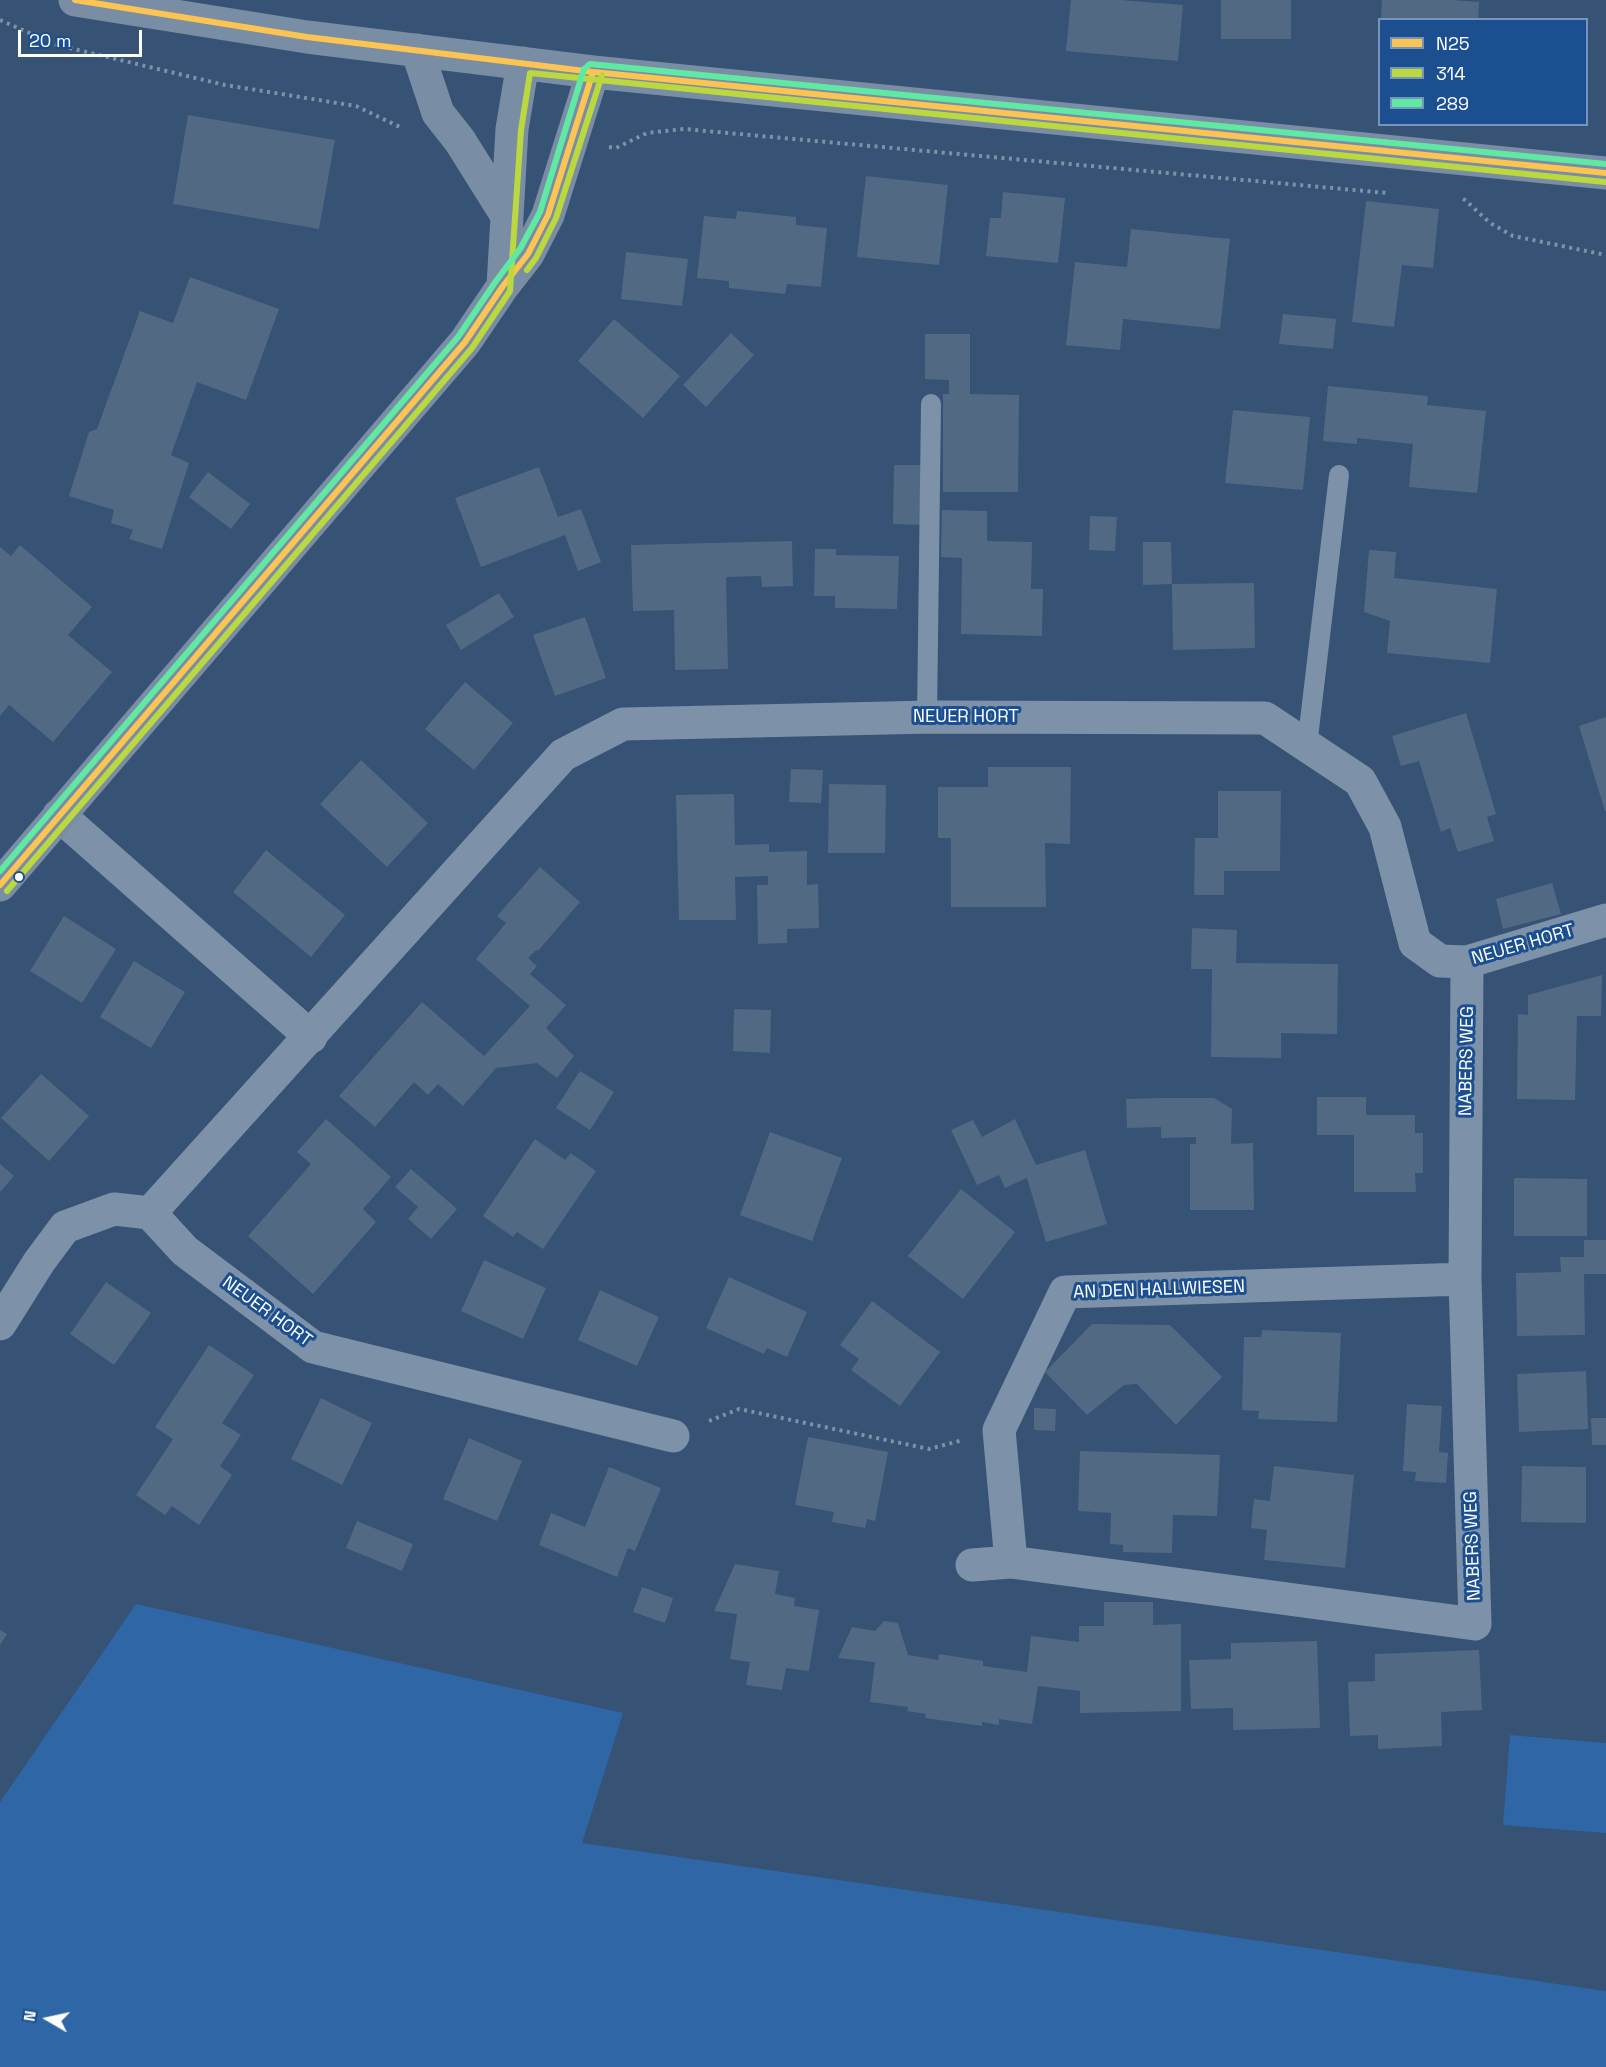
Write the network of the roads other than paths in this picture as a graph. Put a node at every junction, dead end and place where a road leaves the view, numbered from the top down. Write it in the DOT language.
graph roads {
  1 [pos="75,0"];
  2 [pos="417,51"];
  3 [pos="523,63"];
  4 [pos="593,72"];
  5 [pos="1606,173"];
  6 [pos="507,216"];
  7 [pos="503,286"];
  8 [pos="931,404"];
  9 [pos="1339,475"];
  10 [pos="927,717"];
  11 [pos="1307,746"];
  12 [pos="59,815"];
  13 [pos="0,885"];
  14 [pos="1606,920"];
  15 [pos="1467,962"];
  16 [pos="311,1036"];
  17 [pos="150,1213"];
  18 [pos="1465,1279"];
  19 [pos="0,1324"];
  20 [pos="673,1436"];
  21 [pos="1011,1562"];
  22 [pos="972,1565"];
  1 -- 2 [label="main road"];
  2 -- 3 [label="main road"];
  2 -- 6 [label="main road"];
  3 -- 4 [label="main road"];
  3 -- 6 [label="main road"];
  4 -- 5 [label="main road"];
  4 -- 7 [label="main road"];
  6 -- 7 [label="main road"];
  7 -- 12 [label="main road"];
  8 -- 10 [label="lane"];
  9 -- 11 [label="lane"];
  10 -- 11 [label="street, NEUER HORT"];
  10 -- 16 [label="street, NEUER HORT"];
  11 -- 15 [label="street, NEUER HORT"];
  12 -- 13 [label="main road"];
  12 -- 16 [label="street"];
  14 -- 15 [label="street, NEUER HORT"];
  15 -- 18 [label="street, NABERS WEG"];
  16 -- 17 [label="street, NEUER HORT"];
  17 -- 19 [label="street"];
  17 -- 20 [label="street, NEUER HORT"];
  18 -- 21 [label="street, AN DEN HALLWIESEN"];
  18 -- 21 [label="street, NABERS WEG"];
  21 -- 22 [label="street, NABERS WEG"];
}
